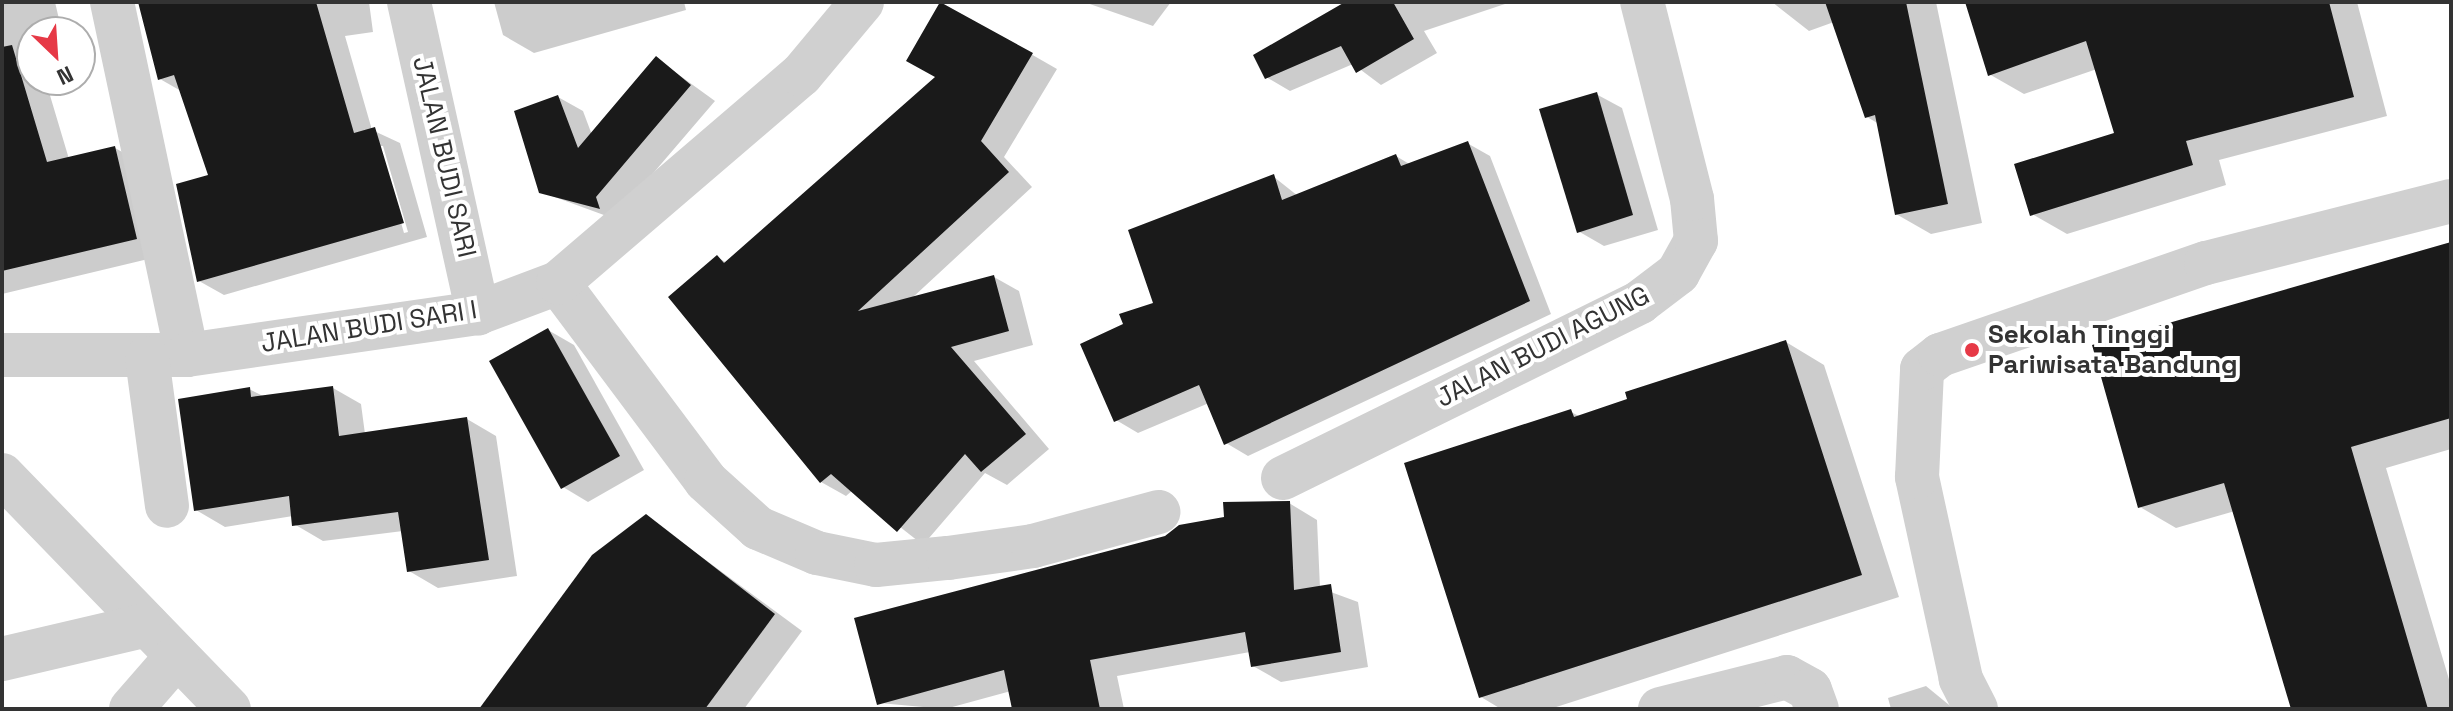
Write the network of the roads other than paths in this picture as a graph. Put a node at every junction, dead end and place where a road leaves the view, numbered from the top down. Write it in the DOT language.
graph roads {
  1 [pos="112,2"];
  2 [pos="409,2"];
  3 [pos="862,2"];
  4 [pos="1642,2"];
  5 [pos="2451,201"];
  6 [pos="558,283"];
  7 [pos="478,313"];
  8 [pos="2,355"];
  9 [pos="167,356"];
  10 [pos="2,475"];
  11 [pos="1283,478"];
  12 [pos="167,506"];
  13 [pos="1158,512"];
  14 [pos="162,641"];
  15 [pos="2,659"];
  16 [pos="131,709"];
  17 [pos="229,709"];
  18 [pos="1660,709"];
  19 [pos="1817,709"];
  20 [pos="1976,709"];
  1 -- 9 [label="street"];
  2 -- 7 [label="street, JALAN BUDI SARI"];
  3 -- 6 [label="street, JALAN BUDI SARI I"];
  4 -- 11 [label="street, JALAN BUDI AGUNG"];
  5 -- 20 [label="street"];
  6 -- 7 [label="street, JALAN BUDI SARI I"];
  6 -- 13 [label="street"];
  7 -- 9 [label="street, JALAN BUDI SARI I"];
  8 -- 9 [label="street, JALAN BUDI SARI I"];
  9 -- 12 [label="street"];
  10 -- 14 [label="street"];
  14 -- 15 [label="street"];
  14 -- 16 [label="street"];
  14 -- 17 [label="street"];
  18 -- 19 [label="street"];
}
